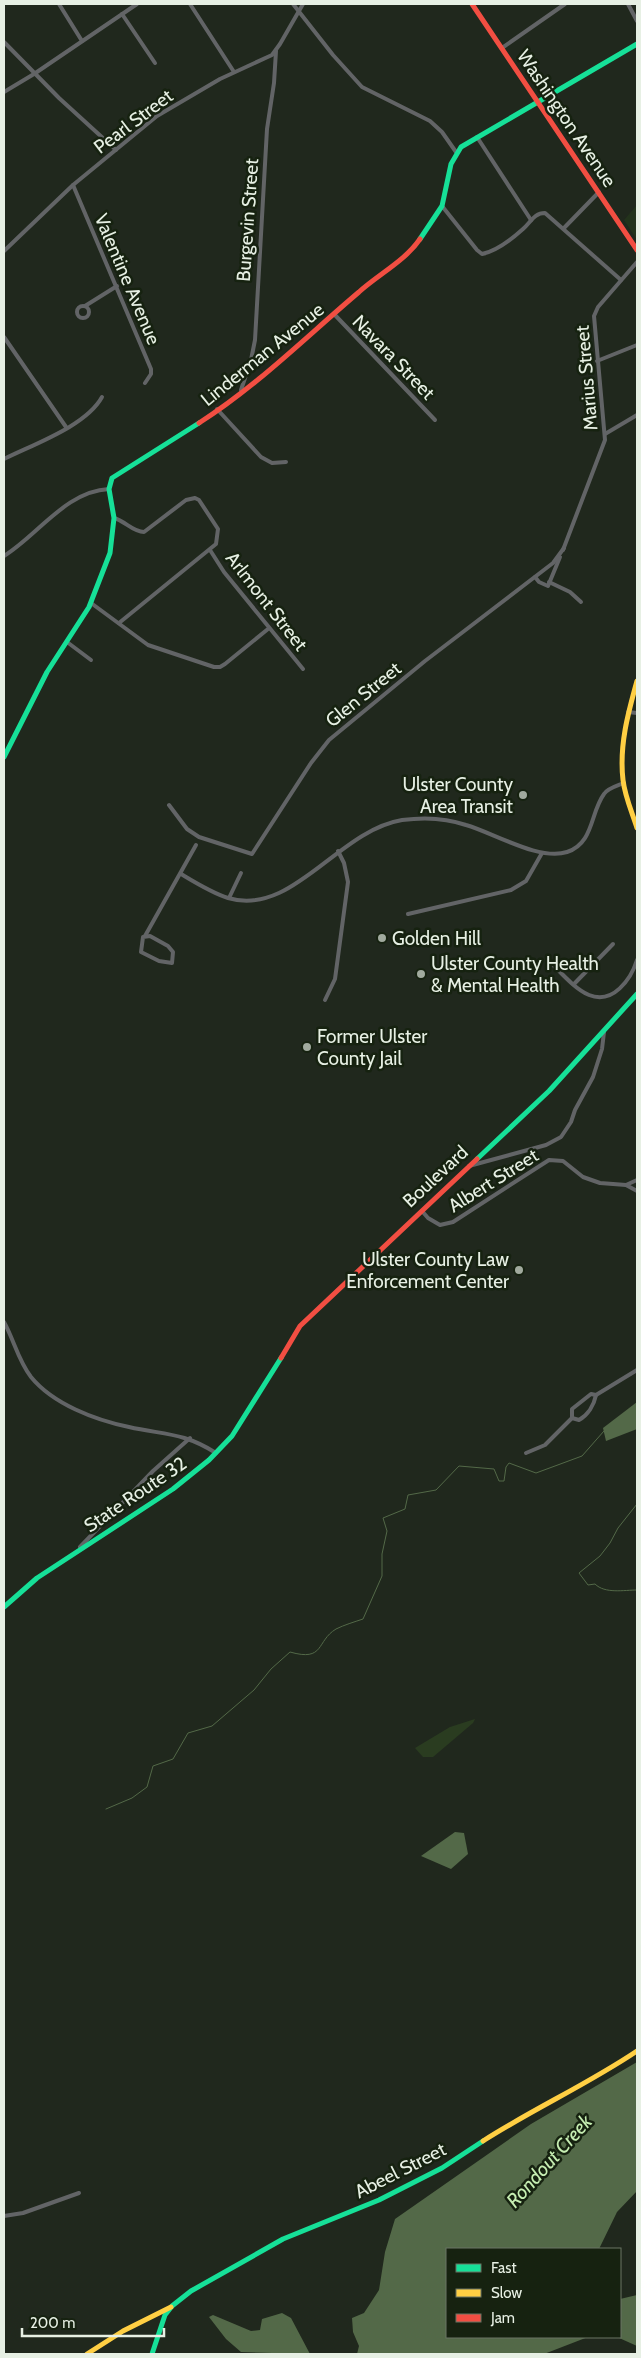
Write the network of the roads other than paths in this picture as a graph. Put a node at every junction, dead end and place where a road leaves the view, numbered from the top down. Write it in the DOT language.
graph roads {
  1 [pos="59,4"];
  2 [pos="137,4"];
  3 [pos="190,4"];
  4 [pos="293,4"];
  5 [pos="303,4"];
  6 [pos="472,4"];
  7 [pos="565,4"];
  8 [pos="628,4"];
  9 [pos="298,12"];
  10 [pos="122,14"];
  11 [pos="637,21"];
  12 [pos="82,41"];
  13 [pos="4,42"];
  14 [pos="637,44"];
  15 [pos="502,48"];
  16 [pos="276,51"];
  17 [pos="154,63"];
  18 [pos="234,72"];
  19 [pos="34,74"];
  20 [pos="4,92"];
  21 [pos="538,102"];
  22 [pos="477,138"];
  23 [pos="116,150"];
  24 [pos="456,152"];
  25 [pos="73,185"];
  26 [pos="599,192"];
  27 [pos="442,206"];
  28 [pos="531,220"];
  29 [pos="564,228"];
  30 [pos="637,250"];
  31 [pos="4,251"];
  32 [pos="637,262"];
  33 [pos="620,280"];
  34 [pos="116,286"];
  35 [pos="85,306"];
  36 [pos="334,314"];
  37 [pos="4,337"];
  38 [pos="637,345"];
  39 [pos="597,361"];
  40 [pos="145,383"];
  41 [pos="241,390"];
  42 [pos="102,397"];
  43 [pos="217,409"];
  44 [pos="637,415"];
  45 [pos="435,420"];
  46 [pos="66,427"];
  47 [pos="605,434"];
  48 [pos="4,459"];
  49 [pos="286,462"];
  50 [pos="109,489"];
  51 [pos="114,518"];
  52 [pos="564,548"];
  53 [pos="210,550"];
  54 [pos="4,556"];
  55 [pos="534,578"];
  56 [pos="549,584"];
  57 [pos="91,602"];
  58 [pos="581,602"];
  59 [pos="119,623"];
  60 [pos="268,629"];
  61 [pos="67,642"];
  62 [pos="91,660"];
  63 [pos="303,669"];
  64 [pos="637,681"];
  65 [pos="628,712"];
  66 [pos="637,713"];
  67 [pos="4,757"];
  68 [pos="624,783"];
  69 [pos="169,805"];
  70 [pos="637,828"];
  71 [pos="196,845"];
  72 [pos="338,851"];
  73 [pos="542,853"];
  74 [pos="181,874"];
  75 [pos="241,874"];
  76 [pos="229,898"];
  77 [pos="408,914"];
  78 [pos="145,936"];
  79 [pos="613,944"];
  80 [pos="547,959"];
  81 [pos="637,960"];
  82 [pos="574,984"];
  83 [pos="637,994"];
  84 [pos="325,1000"];
  85 [pos="604,1032"];
  86 [pos="467,1166"];
  87 [pos="637,1180"];
  88 [pos="626,1185"];
  89 [pos="637,1191"];
  90 [pos="421,1210"];
  91 [pos="4,1322"];
  92 [pos="637,1370"];
  93 [pos="263,1386"];
  94 [pos="596,1395"];
  95 [pos="572,1418"];
  96 [pos="190,1438"];
  97 [pos="216,1453"];
  98 [pos="526,1453"];
  99 [pos="77,1551"];
  100 [pos="4,1607"];
  101 [pos="637,2051"];
  102 [pos="79,2193"];
  103 [pos="4,2216"];
  104 [pos="172,2306"];
  105 [pos="87,2354"];
  106 [pos="152,2354"];
  1 -- 12 [label="street"];
  2 -- 10 [label="street"];
  3 -- 18 [label="street"];
  4 -- 9 [label="street"];
  5 -- 9 [label="street"];
  6 -- 15 [label="main road, Washington Avenue"];
  7 -- 15 [label="street"];
  8 -- 11 [label="street"];
  9 -- 16 [label="street"];
  9 -- 24 [label="street"];
  10 -- 12 [label="street"];
  10 -- 17 [label="street"];
  12 -- 19 [label="street"];
  13 -- 19 [label="street"];
  14 -- 21 [label="main road"];
  15 -- 21 [label="main road, Washington Avenue"];
  16 -- 18 [label="street, Pearl Street"];
  16 -- 41 [label="street, Burgevin Street"];
  18 -- 23 [label="street, Pearl Street"];
  19 -- 20 [label="street"];
  19 -- 23 [label="street"];
  21 -- 22 [label="main road"];
  21 -- 26 [label="main road, Washington Avenue"];
  22 -- 24 [label="main road"];
  22 -- 28 [label="street"];
  23 -- 25 [label="street, Pearl Street"];
  24 -- 27 [label="main road, Linderman Avenue"];
  25 -- 31 [label="street, Pearl Street"];
  25 -- 34 [label="street, Valentine Avenue"];
  26 -- 29 [label="street"];
  26 -- 30 [label="main road, Washington Avenue"];
  27 -- 28 [label="street"];
  27 -- 36 [label="main road, Linderman Avenue"];
  28 -- 29 [label="street"];
  29 -- 33 [label="street"];
  32 -- 33 [label="street, Marius Street"];
  33 -- 39 [label="street, Marius Street"];
  34 -- 35 [label="street"];
  34 -- 40 [label="street, Valentine Avenue"];
  36 -- 41 [label="main road, Linderman Avenue"];
  36 -- 45 [label="street, Navara Street"];
  37 -- 46 [label="street"];
  38 -- 39 [label="street"];
  39 -- 47 [label="street, Marius Street"];
  41 -- 43 [label="main road, Linderman Avenue"];
  42 -- 46 [label="street"];
  43 -- 49 [label="street"];
  43 -- 50 [label="main road, Linderman Avenue"];
  44 -- 47 [label="street"];
  46 -- 48 [label="street"];
  47 -- 52 [label="street, Marius Street"];
  50 -- 51 [label="main road"];
  50 -- 54 [label="street"];
  51 -- 53 [label="street"];
  51 -- 57 [label="main road"];
  52 -- 55 [label="street, Glen Street"];
  52 -- 56 [label="street, Marius Street"];
  53 -- 59 [label="street"];
  53 -- 60 [label="street, Arlmont Street"];
  55 -- 56 [label="street"];
  55 -- 69 [label="street, Glen Street"];
  56 -- 58 [label="street"];
  57 -- 59 [label="street"];
  57 -- 61 [label="main road"];
  59 -- 60 [label="street"];
  60 -- 63 [label="street, Arlmont Street"];
  61 -- 62 [label="street"];
  61 -- 67 [label="main road"];
  64 -- 65 [label="main road"];
  65 -- 66 [label="street"];
  65 -- 68 [label="main road"];
  68 -- 70 [label="main road"];
  68 -- 73 [label="street"];
  71 -- 74 [label="street"];
  72 -- 73 [label="street"];
  72 -- 76 [label="street"];
  72 -- 84 [label="street"];
  73 -- 77 [label="street"];
  74 -- 76 [label="street"];
  74 -- 78 [label="street"];
  75 -- 76 [label="street"];
  78 -- 78 [label="street"];
  79 -- 82 [label="street"];
  80 -- 82 [label="street"];
  81 -- 82 [label="street"];
  83 -- 85 [label="main road, Boulevard"];
  85 -- 86 [label="main road, Boulevard"];
  85 -- 86 [label="street"];
  86 -- 90 [label="main road, Boulevard"];
  87 -- 88 [label="street, Albert Street"];
  88 -- 89 [label="street"];
  88 -- 90 [label="street, Albert Street"];
  90 -- 93 [label="main road, Boulevard"];
  91 -- 96 [label="street"];
  92 -- 94 [label="street"];
  93 -- 97 [label="main road, State Route 32"];
  94 -- 95 [label="street"];
  94 -- 95 [label="street"];
  95 -- 98 [label="street"];
  96 -- 97 [label="street"];
  96 -- 99 [label="street"];
  97 -- 99 [label="main road, State Route 32"];
  99 -- 100 [label="main road, State Route 32"];
  101 -- 104 [label="main road, Abeel Street"];
  102 -- 103 [label="street"];
  104 -- 105 [label="main road"];
  104 -- 106 [label="main road"];
}
